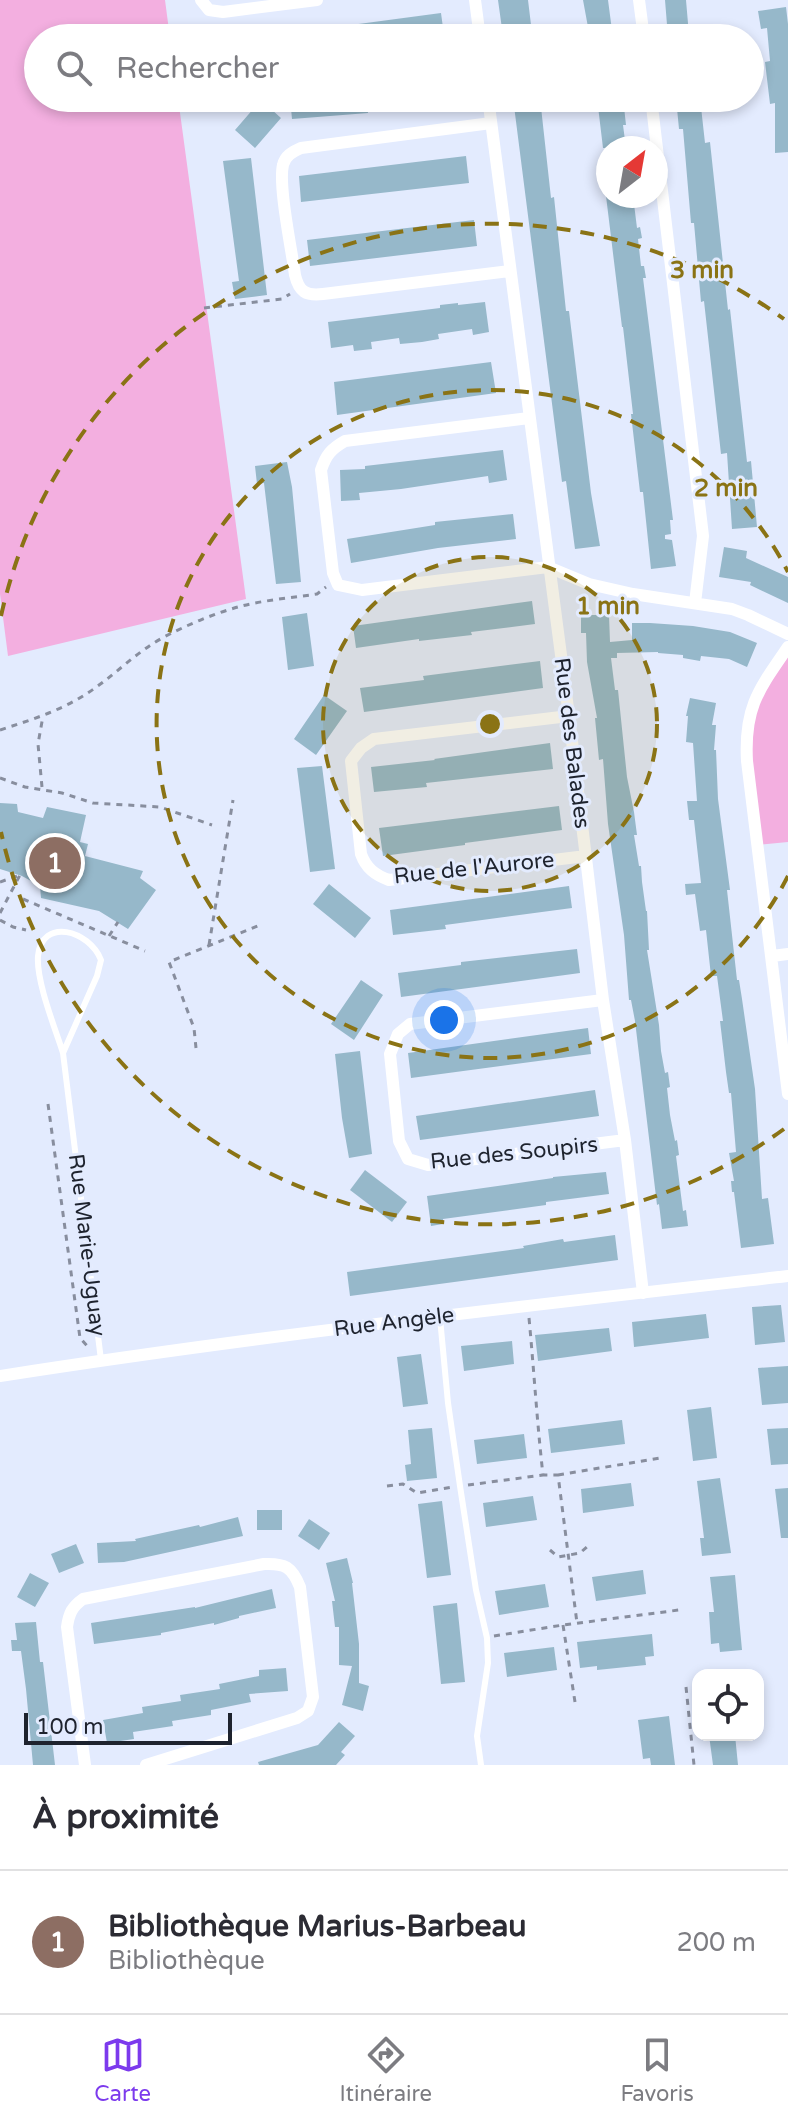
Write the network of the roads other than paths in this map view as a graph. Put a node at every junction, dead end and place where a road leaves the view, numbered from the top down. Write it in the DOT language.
graph roads {
  1 [pos="201,0"];
  2 [pos="317,0"];
  3 [pos="475,0"];
  4 [pos="639,0"];
  5 [pos="478,24"];
  6 [pos="642,24"];
  7 [pos="490,112"];
  8 [pos="653,112"];
  9 [pos="491,123"];
  10 [pos="510,271"];
  11 [pos="529,418"];
  12 [pos="548,567"];
  13 [pos="695,603"];
  14 [pos="788,634"];
  15 [pos="788,647"];
  16 [pos="569,716"];
  17 [pos="586,856"];
  18 [pos="788,954"];
  19 [pos="772,956"];
  20 [pos="603,1000"];
  21 [pos="63,1053"];
  22 [pos="788,1094"];
  23 [pos="625,1140"];
  24 [pos="788,1276"];
  25 [pos="643,1293"];
  26 [pos="439,1317"];
  27 [pos="101,1360"];
  28 [pos="0,1376"];
  29 [pos="85,1765"];
  30 [pos="146,1765"];
  31 [pos="481,1765"];
  1 -- 2 [label="street"];
  3 -- 5 [label="street"];
  4 -- 6 [label="street"];
  7 -- 9 [label="street, Rue des Balades"];
  8 -- 13 [label="street"];
  9 -- 10 [label="street, Rue des Balades"];
  9 -- 10 [label="street"];
  10 -- 11 [label="street, Rue des Balades"];
  11 -- 12 [label="street, Rue des Balades"];
  11 -- 12 [label="street"];
  12 -- 13 [label="street"];
  12 -- 16 [label="street, Rue des Balades"];
  13 -- 14 [label="street"];
  15 -- 19 [label="street"];
  16 -- 17 [label="street, Rue des Balades"];
  16 -- 17 [label="street, Rue de l'Aurore"];
  17 -- 20 [label="street, Rue des Balades"];
  18 -- 19 [label="street"];
  19 -- 22 [label="street"];
  20 -- 23 [label="street, Rue des Balades"];
  20 -- 23 [label="street, Rue des Soupirs"];
  21 -- 21 [label="lane, Rue Marie-Uguay"];
  21 -- 27 [label="lane, Rue Marie-Uguay"];
  23 -- 25 [label="street, Rue des Balades"];
  24 -- 25 [label="street, Rue Angèle"];
  25 -- 26 [label="street, Rue Angèle"];
  26 -- 27 [label="street, Rue Angèle"];
  26 -- 31 [label="lane"];
  27 -- 28 [label="street, Rue Angèle"];
  29 -- 30 [label="street"];
}
